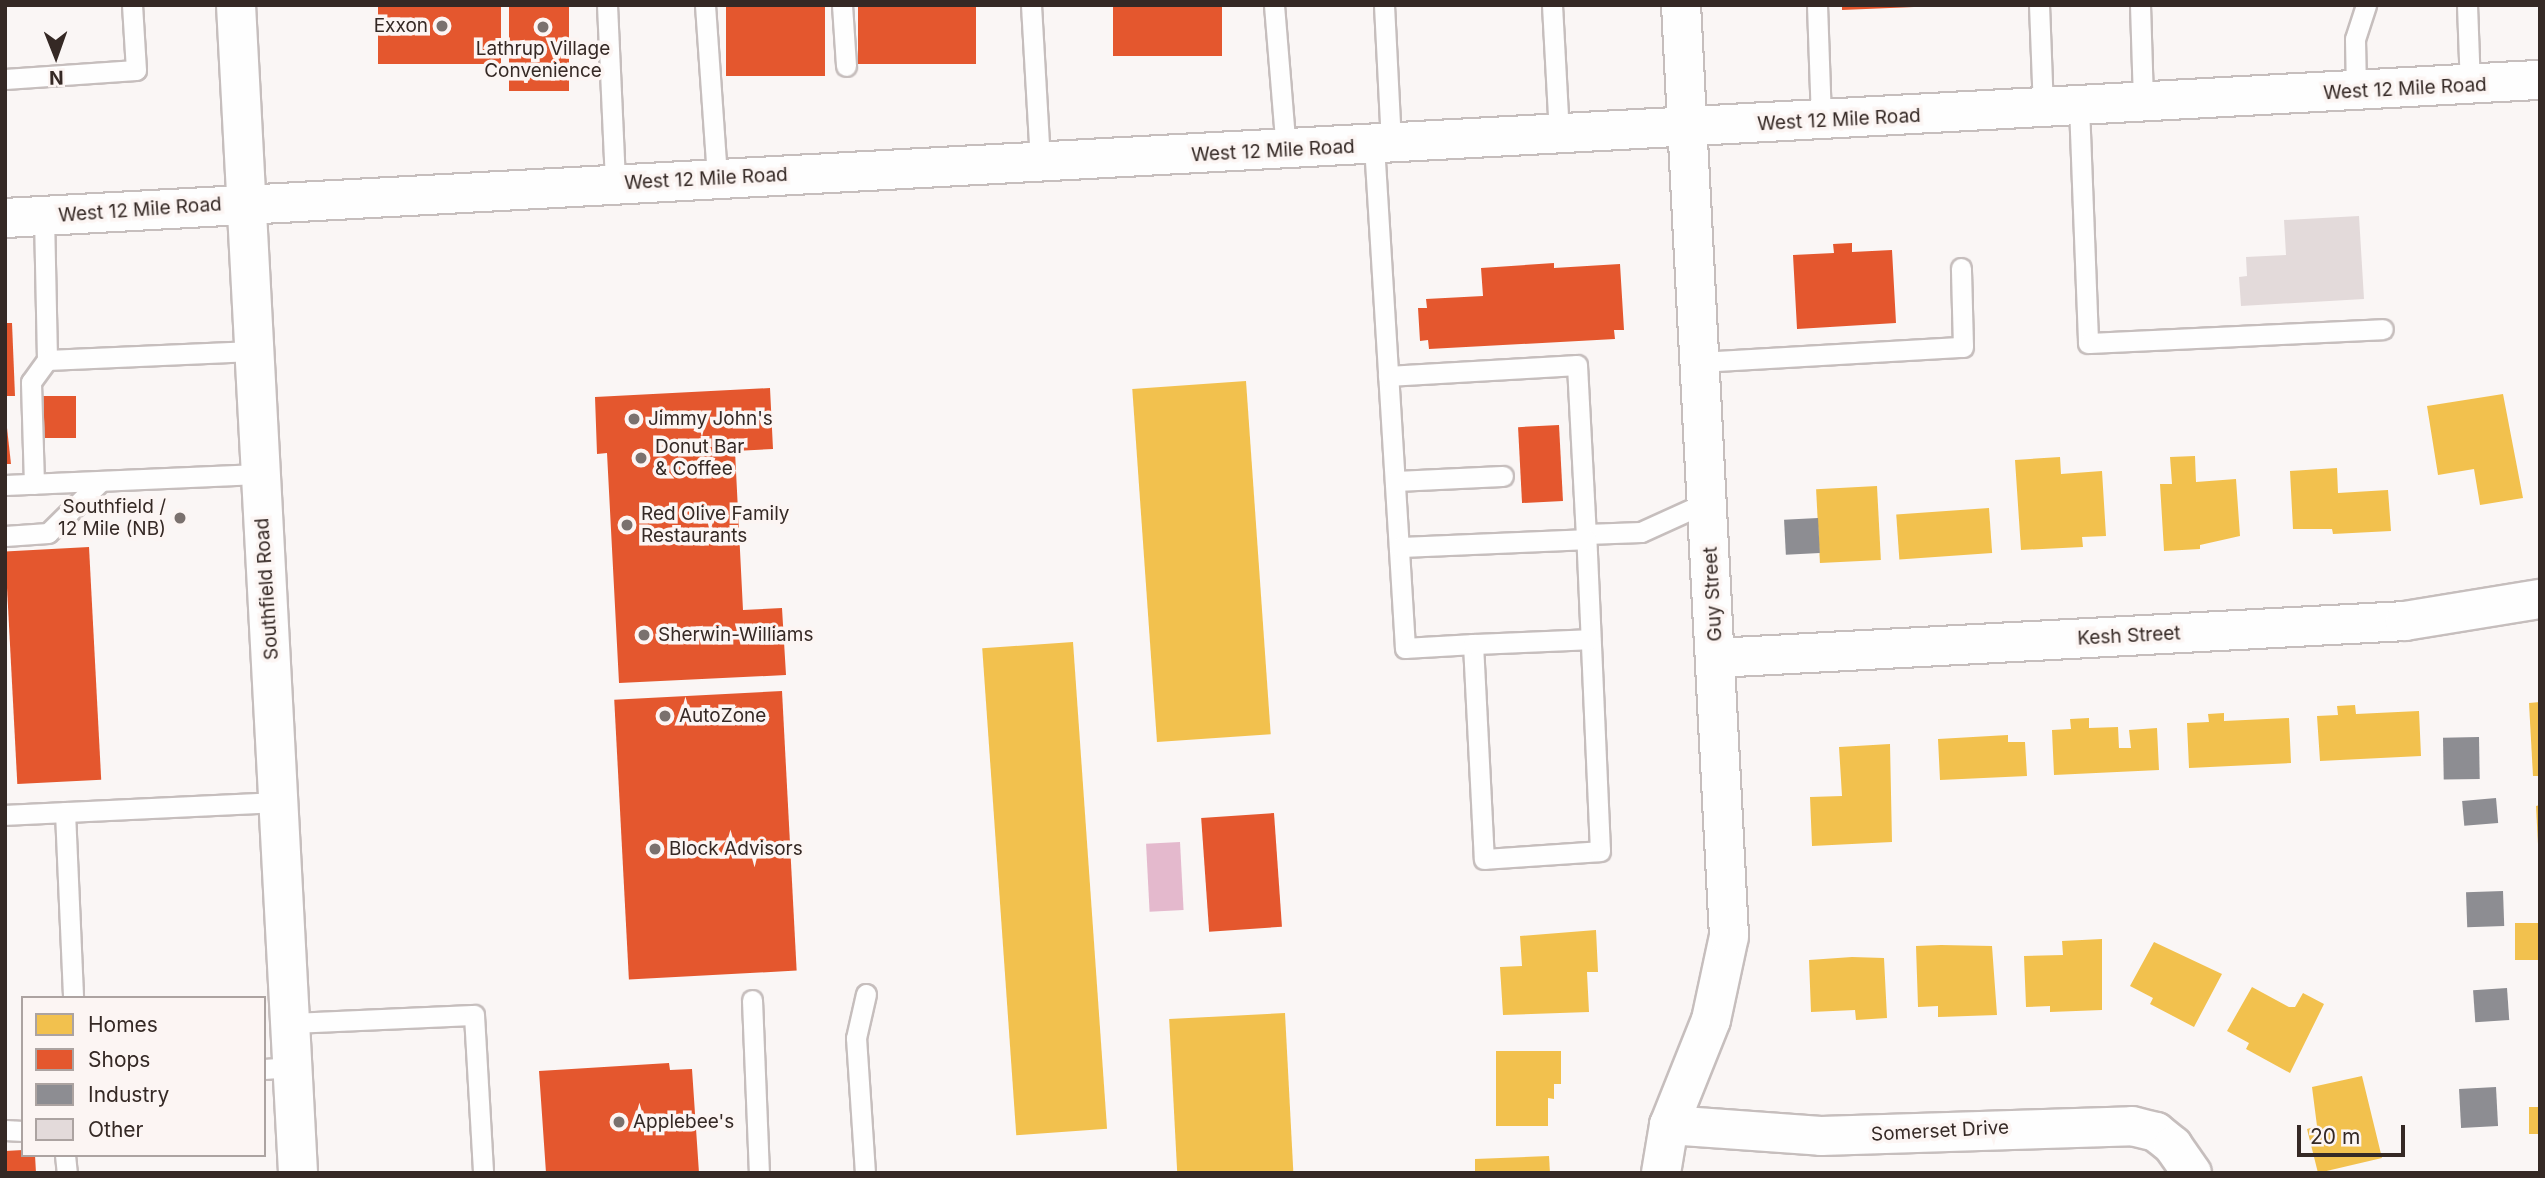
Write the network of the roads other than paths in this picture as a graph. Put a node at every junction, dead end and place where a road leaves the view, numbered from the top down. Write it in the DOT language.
graph roads {
  1 [pos="132,5"];
  2 [pos="236,5"];
  3 [pos="607,5"];
  4 [pos="705,5"];
  5 [pos="842,5"];
  6 [pos="1031,5"];
  7 [pos="1274,5"];
  8 [pos="1384,5"];
  9 [pos="1552,5"];
  10 [pos="1681,5"];
  11 [pos="1817,5"];
  12 [pos="2039,5"];
  13 [pos="2140,5"];
  14 [pos="2366,5"];
  15 [pos="2467,5"];
  16 [pos="846,66"];
  17 [pos="5,79"];
  18 [pos="2540,80"];
  19 [pos="2470,86"];
  20 [pos="2356,92"];
  21 [pos="2143,103"];
  22 [pos="2061,107"];
  23 [pos="1821,121"];
  24 [pos="1687,128"];
  25 [pos="1559,134"];
  26 [pos="1382,145"];
  27 [pos="1286,150"];
  28 [pos="1040,163"];
  29 [pos="717,178"];
  30 [pos="615,183"];
  31 [pos="247,204"];
  32 [pos="44,216"];
  33 [pos="5,218"];
  34 [pos="1961,268"];
  35 [pos="2383,329"];
  36 [pos="253,351"];
  37 [pos="47,360"];
  38 [pos="1700,362"];
  39 [pos="1388,376"];
  40 [pos="260,474"];
  41 [pos="1503,475"];
  42 [pos="101,481"];
  43 [pos="1395,481"];
  44 [pos="34,484"];
  45 [pos="5,485"];
  46 [pos="1707,502"];
  47 [pos="5,536"];
  48 [pos="1586,536"];
  49 [pos="1399,547"];
  50 [pos="2540,599"];
  51 [pos="1590,639"];
  52 [pos="1473,644"];
  53 [pos="1716,658"];
  54 [pos="280,802"];
  55 [pos="65,812"];
  56 [pos="5,815"];
  57 [pos="866,994"];
  58 [pos="73,996"];
  59 [pos="752,1000"];
  60 [pos="290,1023"];
  61 [pos="278,1068"];
  62 [pos="1669,1125"];
  63 [pos="298,1173"];
  64 [pos="483,1173"];
  65 [pos="760,1173"];
  66 [pos="865,1173"];
  67 [pos="1661,1173"];
  68 [pos="2192,1173"];
  1 -- 17 [label="lane"];
  2 -- 31 [label="main road, Southfield Road"];
  3 -- 30 [label="lane"];
  4 -- 29 [label="lane"];
  5 -- 16 [label="lane"];
  6 -- 28 [label="lane"];
  7 -- 27 [label="lane"];
  8 -- 26 [label="lane"];
  9 -- 25 [label="lane"];
  10 -- 24 [label="main road, Guy Street"];
  11 -- 23 [label="lane"];
  12 -- 22 [label="lane"];
  13 -- 21 [label="lane"];
  14 -- 20 [label="lane"];
  15 -- 19 [label="lane"];
  18 -- 19 [label="main road, West 12 Mile Road"];
  19 -- 20 [label="main road, West 12 Mile Road"];
  20 -- 21 [label="main road, West 12 Mile Road"];
  21 -- 22 [label="main road, West 12 Mile Road"];
  22 -- 23 [label="main road, West 12 Mile Road"];
  22 -- 35 [label="lane"];
  23 -- 24 [label="main road, West 12 Mile Road"];
  24 -- 25 [label="main road, West 12 Mile Road"];
  24 -- 38 [label="main road, Guy Street"];
  25 -- 26 [label="main road, West 12 Mile Road"];
  26 -- 27 [label="main road, West 12 Mile Road"];
  26 -- 39 [label="lane"];
  27 -- 28 [label="main road, West 12 Mile Road"];
  28 -- 29 [label="main road, West 12 Mile Road"];
  29 -- 30 [label="main road, West 12 Mile Road"];
  30 -- 31 [label="main road, West 12 Mile Road"];
  31 -- 32 [label="main road, West 12 Mile Road"];
  31 -- 36 [label="main road, Southfield Road"];
  32 -- 33 [label="main road, West 12 Mile Road"];
  32 -- 37 [label="lane"];
  34 -- 38 [label="lane"];
  36 -- 37 [label="lane"];
  36 -- 40 [label="main road, Southfield Road"];
  37 -- 44 [label="lane"];
  38 -- 46 [label="main road, Guy Street"];
  39 -- 43 [label="lane"];
  39 -- 48 [label="lane"];
  40 -- 42 [label="lane"];
  40 -- 54 [label="main road, Southfield Road"];
  41 -- 43 [label="lane"];
  42 -- 44 [label="lane"];
  42 -- 47 [label="lane"];
  43 -- 49 [label="lane"];
  44 -- 45 [label="lane"];
  46 -- 48 [label="lane"];
  46 -- 53 [label="main road, Guy Street"];
  48 -- 49 [label="lane"];
  48 -- 51 [label="lane"];
  49 -- 52 [label="lane"];
  50 -- 53 [label="main road, Kesh Street"];
  51 -- 52 [label="lane"];
  51 -- 52 [label="lane"];
  53 -- 62 [label="main road, Guy Street"];
  54 -- 55 [label="lane"];
  54 -- 60 [label="main road, Southfield Road"];
  55 -- 56 [label="lane"];
  55 -- 58 [label="lane"];
  57 -- 66 [label="lane"];
  59 -- 65 [label="lane"];
  60 -- 61 [label="main road, Southfield Road"];
  60 -- 64 [label="lane"];
  61 -- 63 [label="main road, Southfield Road"];
  62 -- 67 [label="main road, Guy Street"];
  62 -- 68 [label="main road, Somerset Drive"];
}
